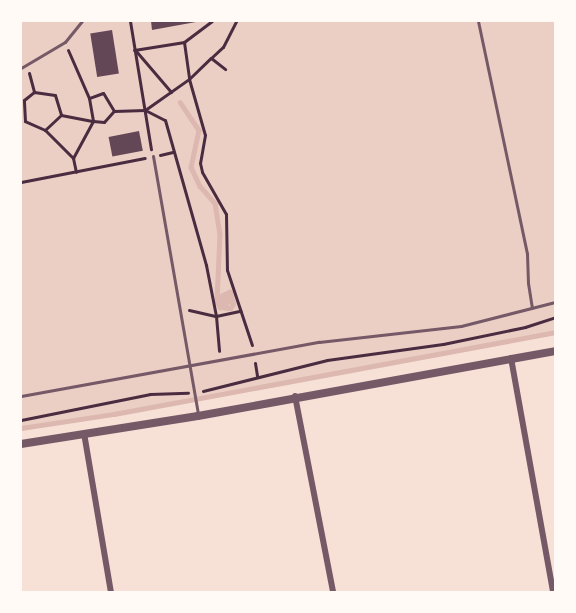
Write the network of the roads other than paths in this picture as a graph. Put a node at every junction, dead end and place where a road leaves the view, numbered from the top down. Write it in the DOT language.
graph roads {
  1 [pos="82,21"];
  2 [pos="478,21"];
  3 [pos="21,68"];
  4 [pos="153,156"];
  5 [pos="555,302"];
  6 [pos="532,308"];
  7 [pos="555,351"];
  8 [pos="511,358"];
  9 [pos="190,364"];
  10 [pos="21,396"];
  11 [pos="295,396"];
  12 [pos="198,416"];
  13 [pos="84,433"];
  14 [pos="21,444"];
  15 [pos="111,592"];
  16 [pos="333,592"];
  17 [pos="553,592"];
  1 -- 3 [label="lane"];
  2 -- 6 [label="lane"];
  4 -- 9 [label="lane"];
  5 -- 6 [label="lane"];
  6 -- 9 [label="lane"];
  7 -- 8 [label="street"];
  8 -- 11 [label="street"];
  8 -- 17 [label="street"];
  9 -- 10 [label="lane"];
  9 -- 12 [label="lane"];
  11 -- 12 [label="street"];
  11 -- 16 [label="street"];
  12 -- 13 [label="street"];
  13 -- 14 [label="street"];
  13 -- 15 [label="street"];
}
